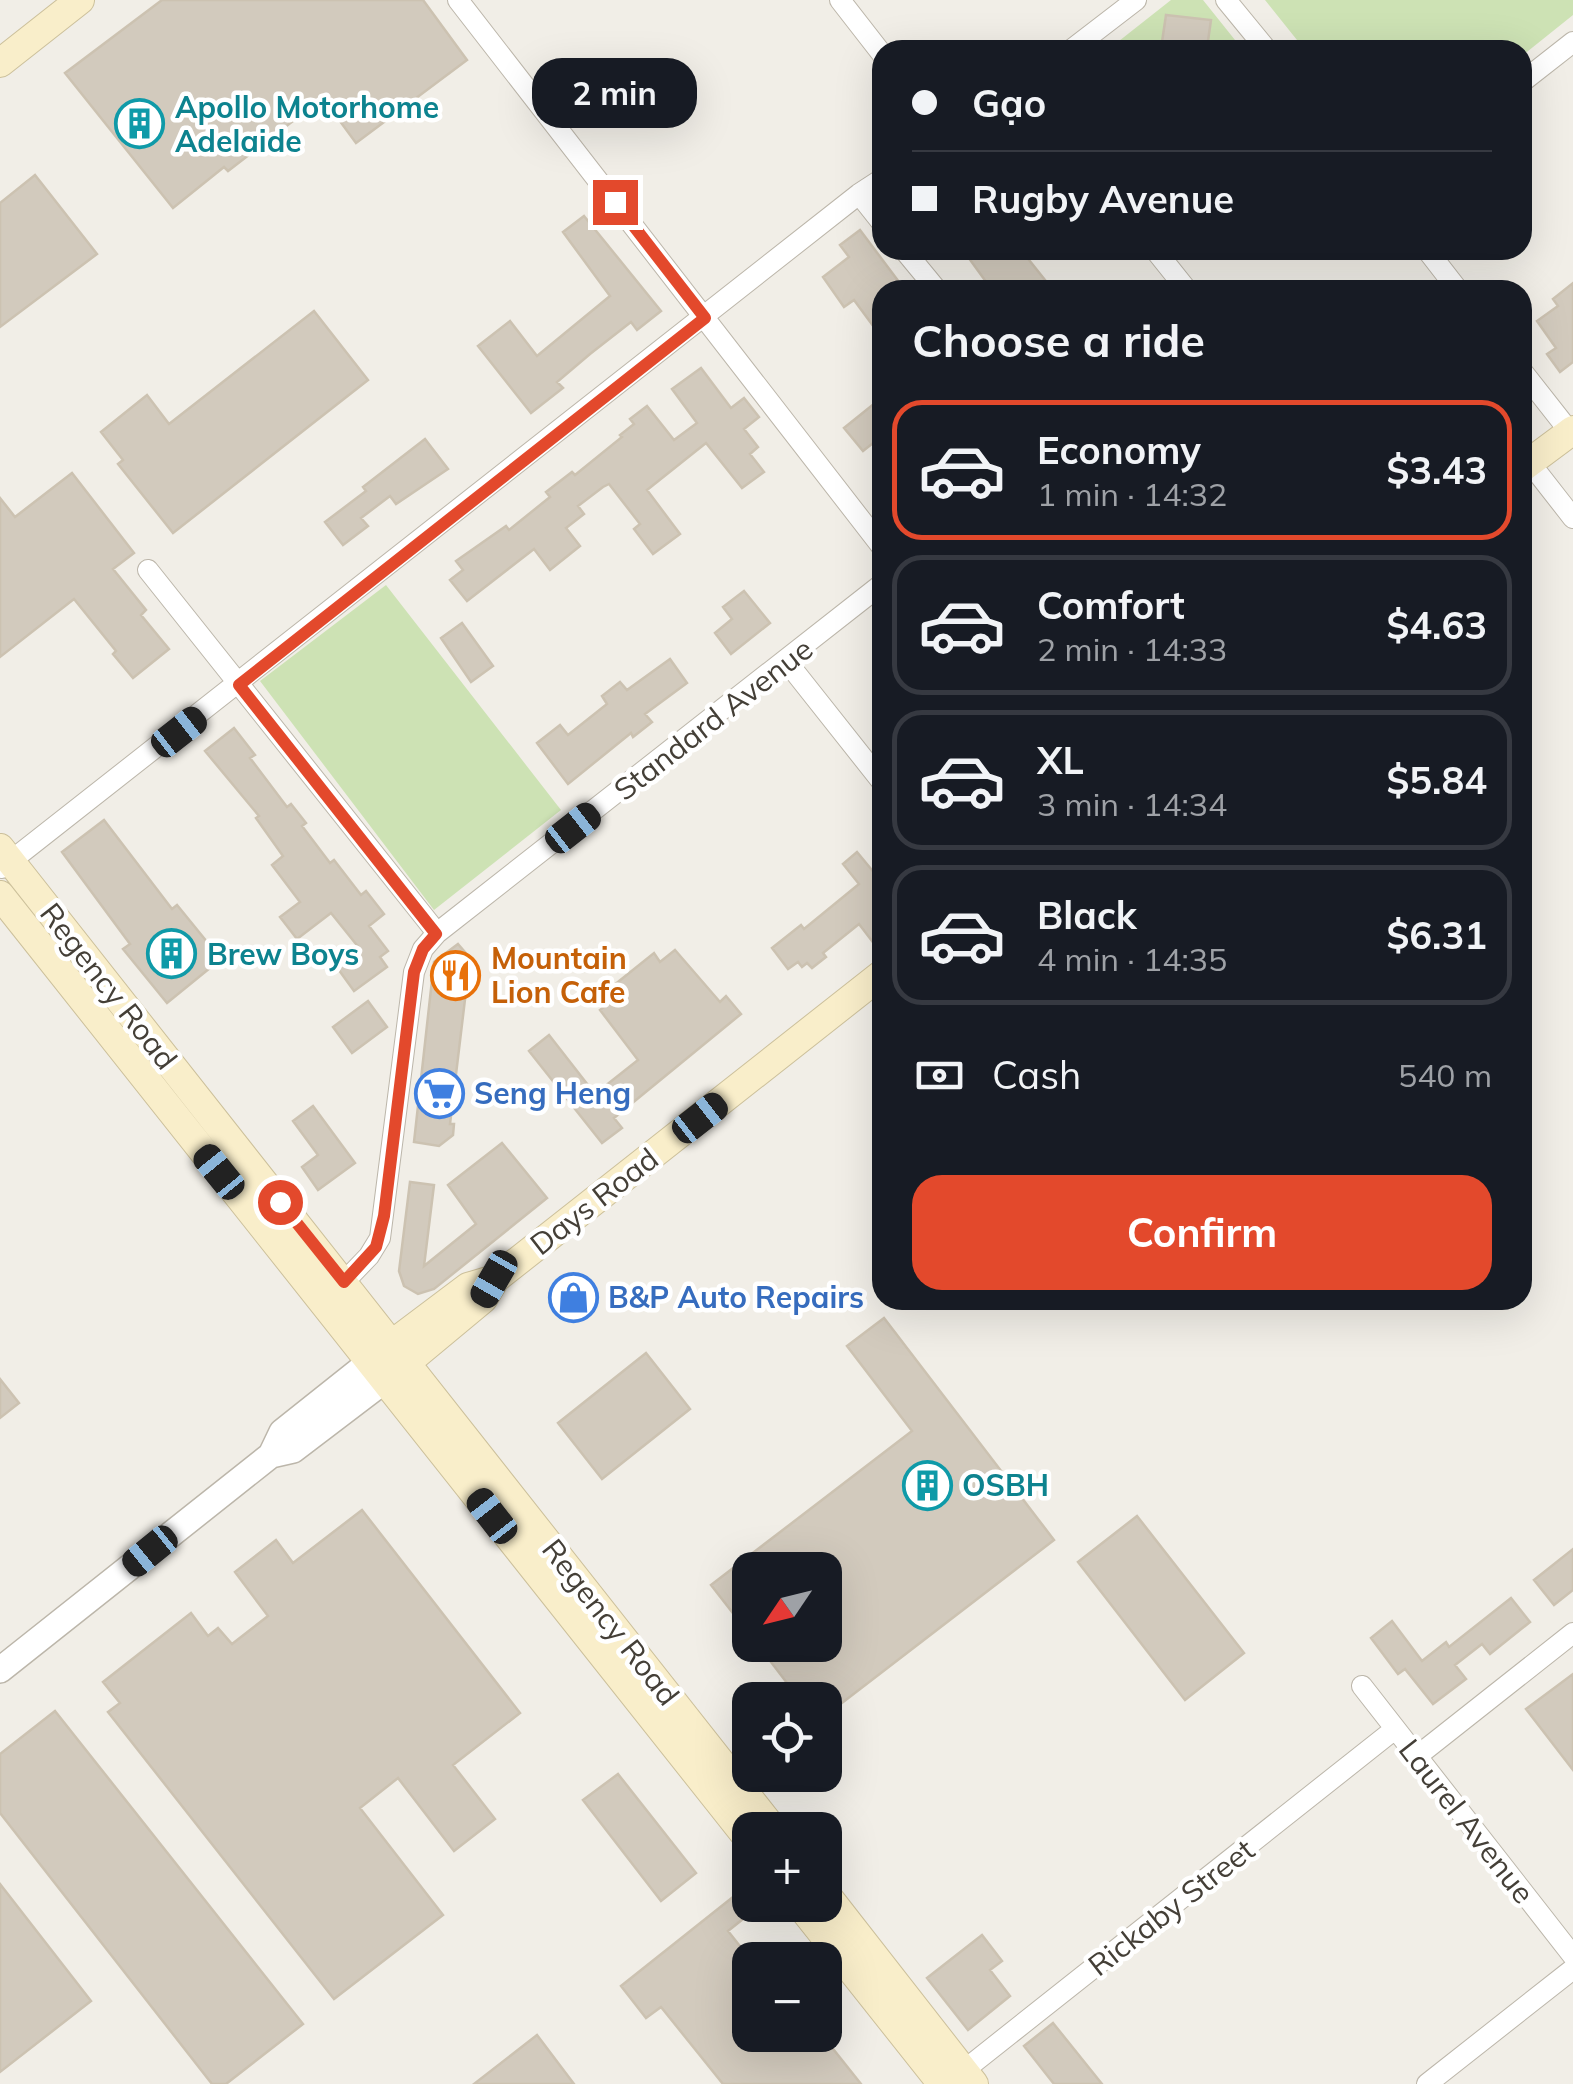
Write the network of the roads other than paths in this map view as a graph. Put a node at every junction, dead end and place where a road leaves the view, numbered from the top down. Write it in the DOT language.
graph roads {
  1 [pos="80,0"];
  2 [pos="458,0"];
  3 [pos="840,0"];
  4 [pos="1136,0"];
  5 [pos="1226,0"];
  6 [pos="1084,40"];
  7 [pos="1259,40"];
  8 [pos="872,41"];
  9 [pos="1573,42"];
  10 [pos="0,63"];
  11 [pos="1532,74"];
  12 [pos="872,186"];
  13 [pos="859,194"];
  14 [pos="872,210"];
  15 [pos="912,260"];
  16 [pos="1163,260"];
  17 [pos="1435,260"];
  18 [pos="929,280"];
  19 [pos="1178,280"];
  20 [pos="1450,280"];
  21 [pos="705,318"];
  22 [pos="1532,384"];
  23 [pos="1572,431"];
  24 [pos="1532,461"];
  25 [pos="1532,473"];
  26 [pos="1573,518"];
  27 [pos="872,534"];
  28 [pos="148,570"];
  29 [pos="872,592"];
  30 [pos="787,662"];
  31 [pos="239,685"];
  32 [pos="872,769"];
  33 [pos="4,860"];
  34 [pos="0,894"];
  35 [pos="436,934"];
  36 [pos="872,982"];
  37 [pos="494,1279"];
  38 [pos="348,1287"];
  39 [pos="438,1310"];
  40 [pos="388,1362"];
  41 [pos="1573,1634"];
  42 [pos="0,1670"];
  43 [pos="1362,1686"];
  44 [pos="1395,1729"];
  45 [pos="1416,1757"];
  46 [pos="759,1812"];
  47 [pos="732,1817"];
  48 [pos="842,1918"];
  49 [pos="815,1922"];
  50 [pos="1573,1956"];
  51 [pos="1573,1969"];
  52 [pos="957,2081"];
  53 [pos="1427,2084"];
  1 -- 10 [label="main road"];
  2 -- 21 [label="street"];
  3 -- 8 [label="street"];
  4 -- 6 [label="street"];
  5 -- 7 [label="street"];
  9 -- 11 [label="street"];
  12 -- 13 [label="street"];
  13 -- 14 [label="street"];
  13 -- 21 [label="street"];
  15 -- 18 [label="street"];
  16 -- 19 [label="street"];
  17 -- 20 [label="street"];
  21 -- 27 [label="street"];
  21 -- 31 [label="street"];
  22 -- 23 [label="street"];
  23 -- 24 [label="main road"];
  25 -- 26 [label="street"];
  28 -- 31 [label="street"];
  29 -- 30 [label="street, Standard Avenue"];
  30 -- 32 [label="street"];
  30 -- 35 [label="street, Standard Avenue"];
  31 -- 33 [label="street"];
  31 -- 35 [label="street"];
  33 -- 38 [label="main road, Regency Road"];
  34 -- 40 [label="main road, Regency Road"];
  35 -- 38 [label="street, Standard Avenue"];
  36 -- 37 [label="main road, Days Road"];
  37 -- 39 [label="main road, Days Road"];
  37 -- 40 [label="main road, Days Road"];
  38 -- 39 [label="main road"];
  38 -- 40 [label="main road, Regency Road"];
  39 -- 40 [label="main road, Days Road"];
  40 -- 42 [label="street, Days Road"];
  40 -- 46 [label="main road, Regency Road"];
  40 -- 47 [label="main road, Regency Road"];
  41 -- 45 [label="street"];
  43 -- 44 [label="street, Laurel Avenue"];
  44 -- 45 [label="street, Laurel Avenue"];
  44 -- 52 [label="street, Rickaby Street"];
  45 -- 50 [label="street, Laurel Avenue"];
  48 -- 52 [label="main road"];
  49 -- 52 [label="main road"];
  51 -- 53 [label="street"];
}
